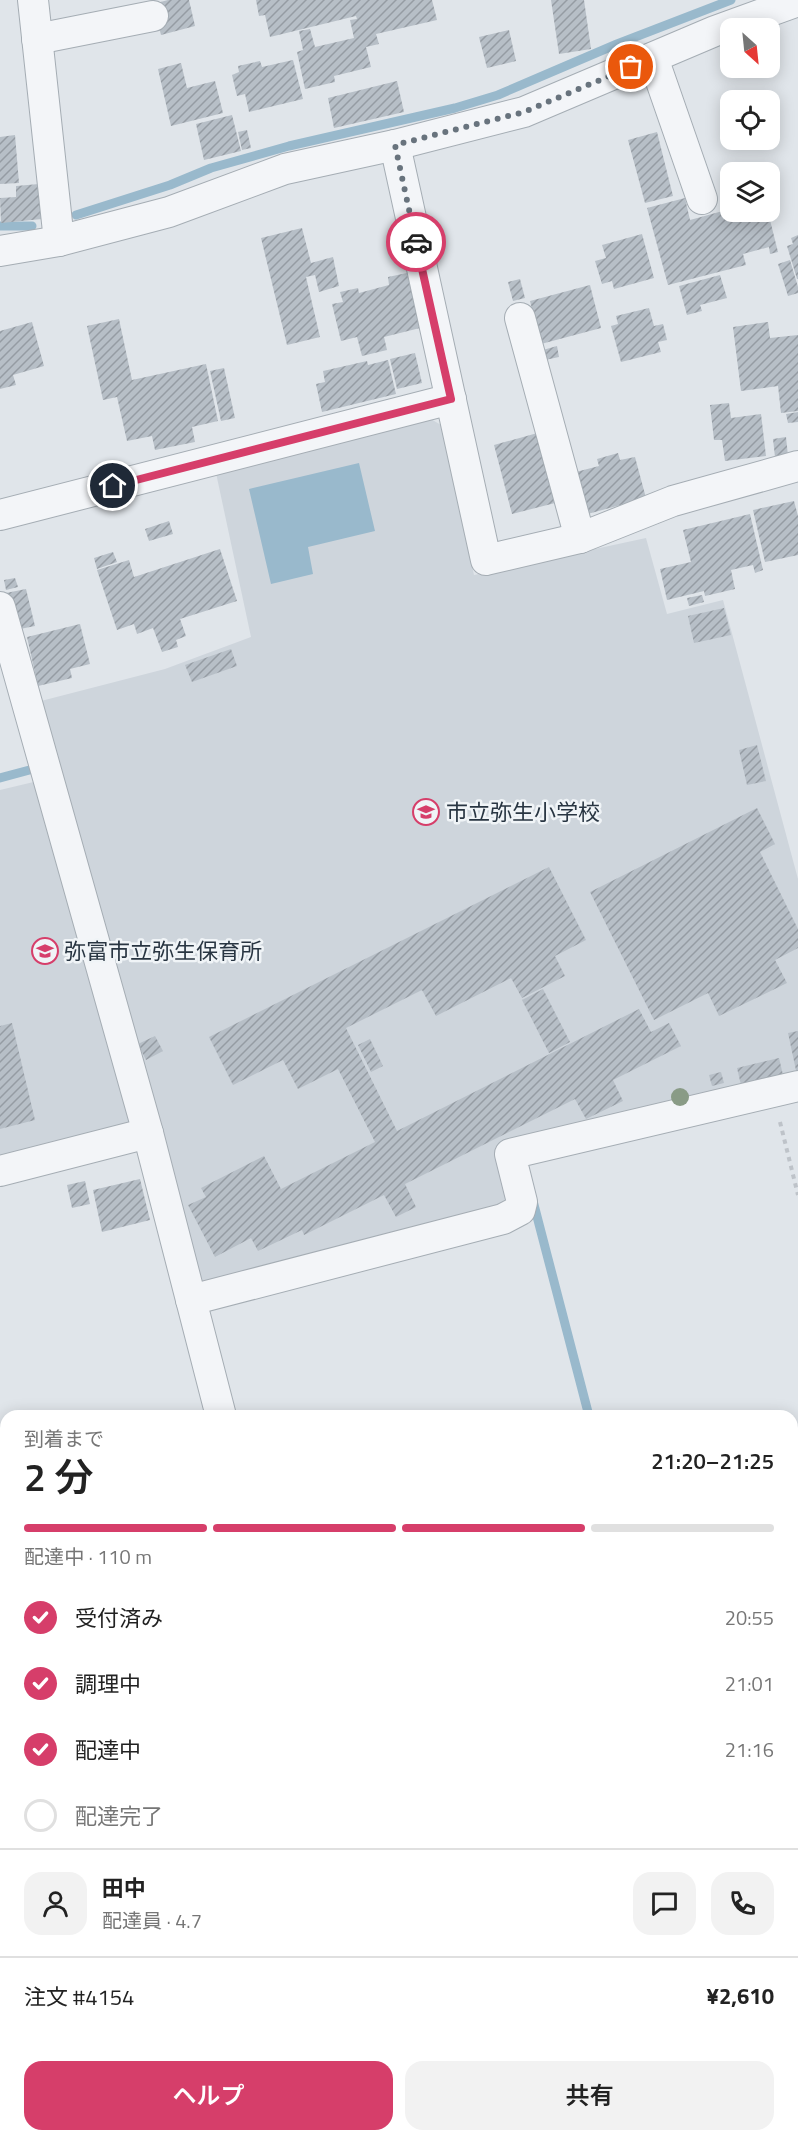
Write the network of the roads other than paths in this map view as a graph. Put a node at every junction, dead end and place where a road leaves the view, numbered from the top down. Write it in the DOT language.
graph roads {
  1 [pos="33,0"];
  2 [pos="798,2"];
  3 [pos="153,16"];
  4 [pos="37,39"];
  5 [pos="652,58"];
  6 [pos="395,145"];
  7 [pos="702,199"];
  8 [pos="59,241"];
  9 [pos="0,251"];
  10 [pos="520,318"];
  11 [pos="451,399"];
  12 [pos="798,466"];
  13 [pos="0,515"];
  14 [pos="580,538"];
  15 [pos="0,607"];
  16 [pos="785,1089"];
  17 [pos="148,1133"];
  18 [pos="0,1171"];
  19 [pos="191,1300"];
  20 [pos="219,1410"];
  1 -- 4 [label="street"];
  2 -- 5 [label="street"];
  3 -- 4 [label="street"];
  4 -- 8 [label="street"];
  5 -- 6 [label="street"];
  5 -- 7 [label="street"];
  6 -- 8 [label="street"];
  6 -- 11 [label="street"];
  8 -- 9 [label="street"];
  10 -- 14 [label="street"];
  11 -- 13 [label="street"];
  11 -- 14 [label="street"];
  12 -- 14 [label="street"];
  15 -- 17 [label="street"];
  16 -- 19 [label="street"];
  17 -- 18 [label="street"];
  17 -- 19 [label="street"];
  19 -- 20 [label="street"];
}
